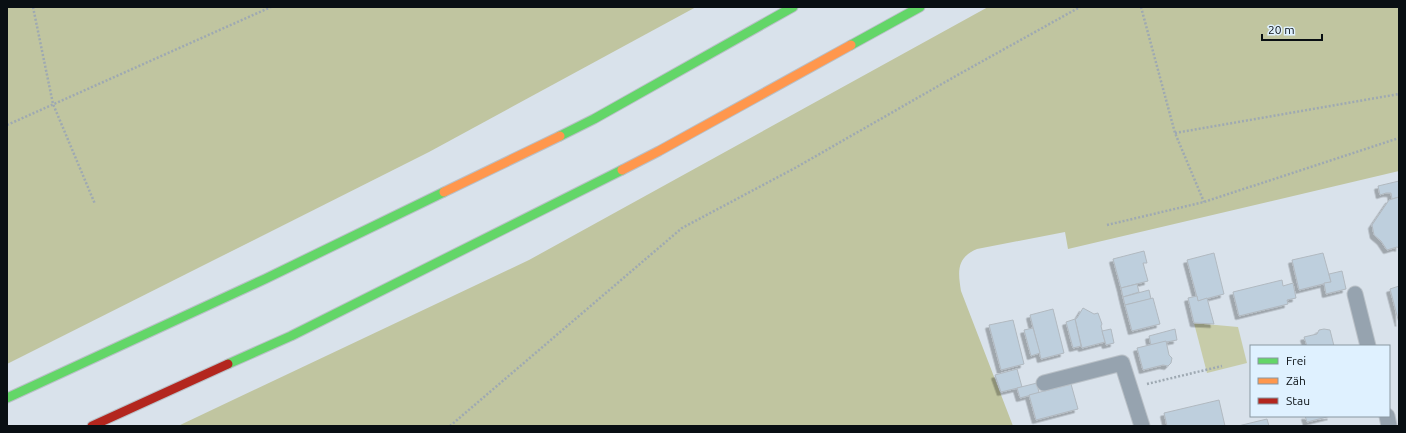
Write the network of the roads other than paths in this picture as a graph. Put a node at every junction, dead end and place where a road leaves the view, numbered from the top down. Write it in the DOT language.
graph roads {
  1 [pos="793,7"];
  2 [pos="920,7"];
  3 [pos="1355,294"];
  4 [pos="1368,345"];
  5 [pos="1044,383"];
  6 [pos="7,398"];
  7 [pos="92,426"];
  8 [pos="1142,426"];
  1 -- 6 [label="highway"];
  2 -- 7 [label="highway"];
  3 -- 4 [label="street"];
  5 -- 8 [label="street"];
}
